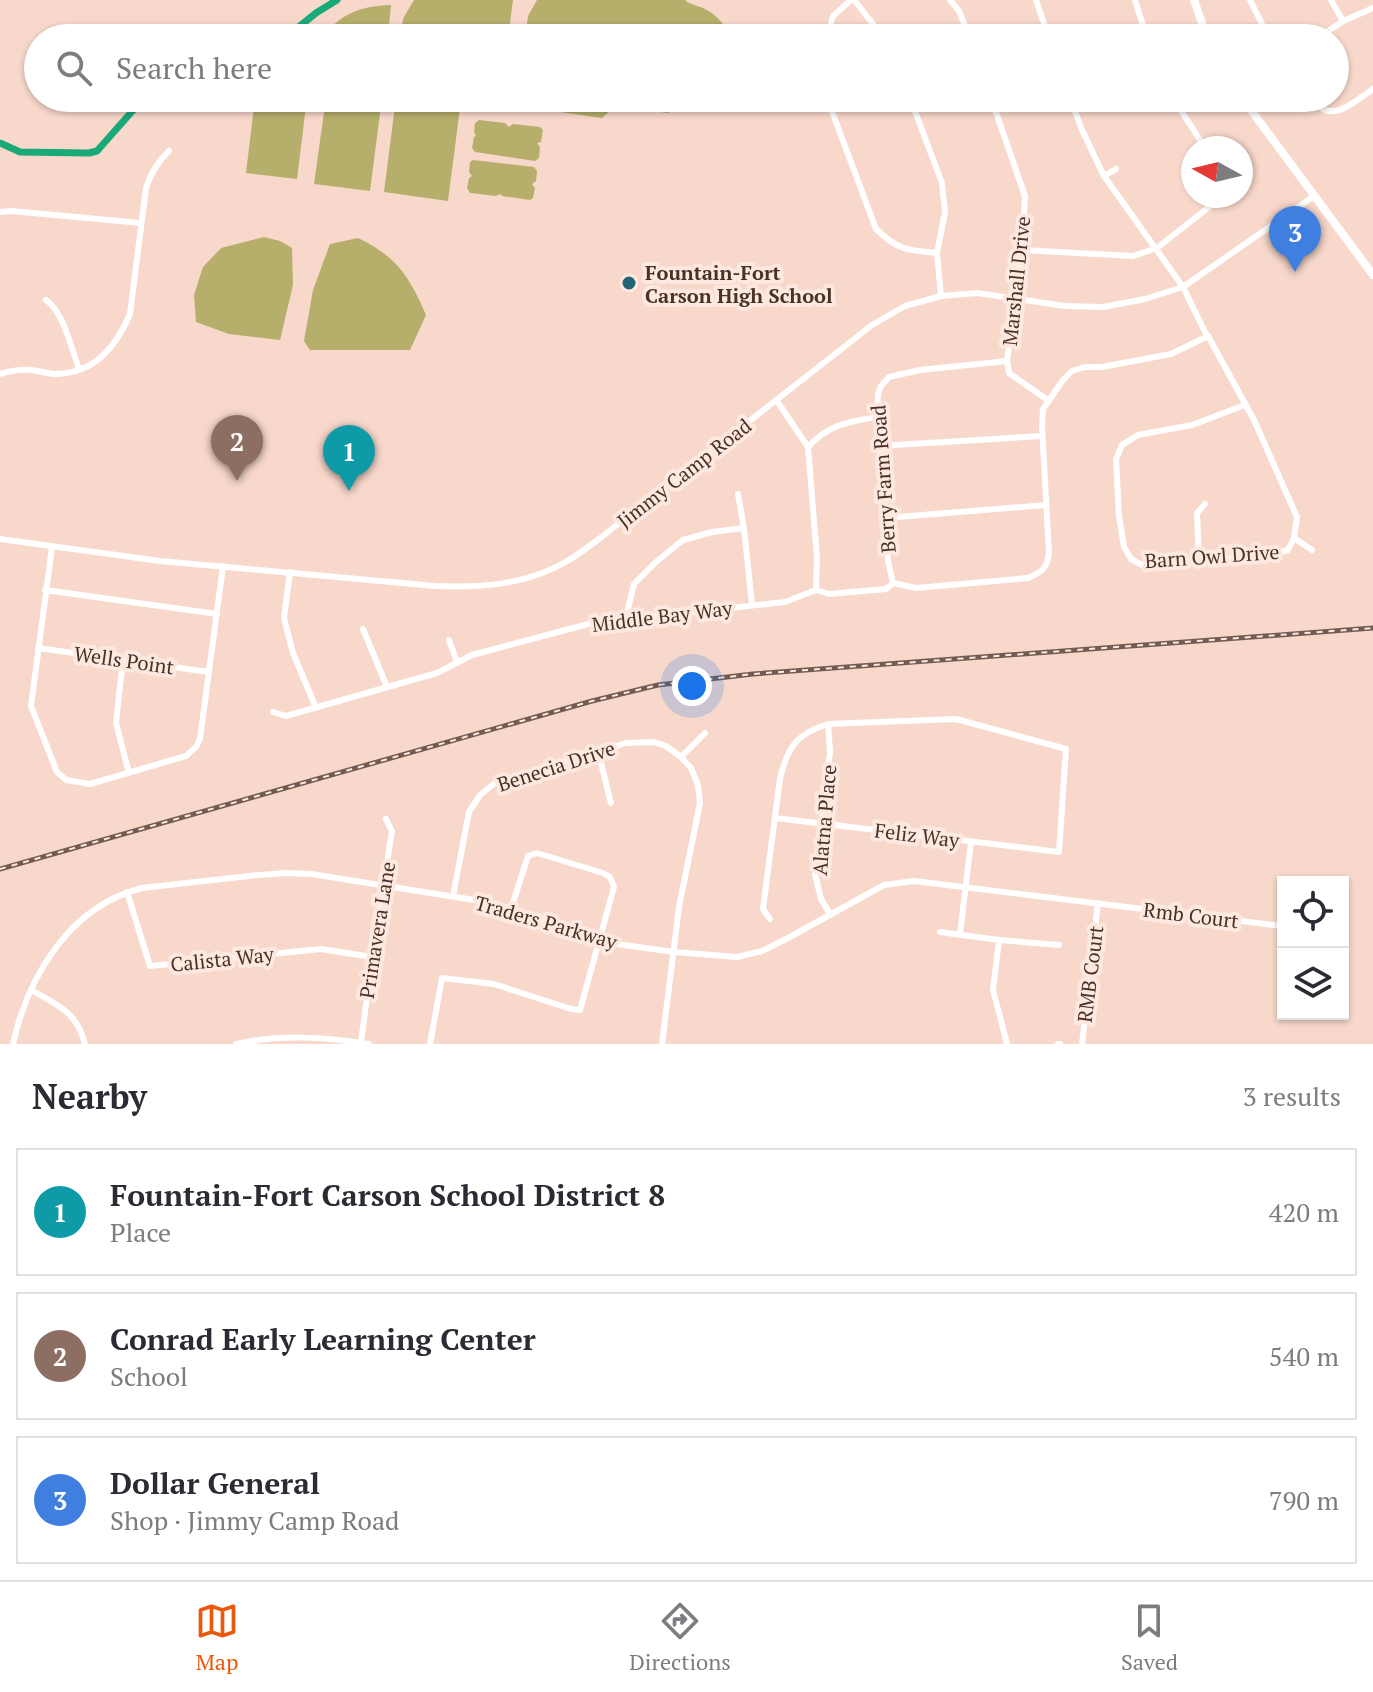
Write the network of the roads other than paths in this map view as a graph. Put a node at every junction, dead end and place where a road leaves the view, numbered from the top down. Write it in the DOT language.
graph roads {
  1 [pos="852,0"];
  2 [pos="950,0"];
  3 [pos="1036,0"];
  4 [pos="1135,0"];
  5 [pos="1194,0"];
  6 [pos="1250,0"];
  7 [pos="1331,0"];
  8 [pos="1373,8"];
  9 [pos="1343,21"];
  10 [pos="831,24"];
  11 [pos="872,24"];
  12 [pos="964,24"];
  13 [pos="1044,24"];
  14 [pos="1143,24"];
  15 [pos="1202,24"];
  16 [pos="1262,24"];
  17 [pos="1339,24"];
  18 [pos="1373,89"];
  19 [pos="1349,106"];
  20 [pos="832,112"];
  21 [pos="915,112"];
  22 [pos="996,112"];
  23 [pos="1075,112"];
  24 [pos="1182,112"];
  25 [pos="1252,112"];
  26 [pos="1328,112"];
  27 [pos="1327,123"];
  28 [pos="1197,136"];
  29 [pos="169,151"];
  30 [pos="1116,169"];
  31 [pos="1104,176"];
  32 [pos="1314,196"];
  33 [pos="1208,208"];
  34 [pos="0,212"];
  35 [pos="141,223"];
  36 [pos="1157,248"];
  37 [pos="1022,250"];
  38 [pos="937,253"];
  39 [pos="1373,275"];
  40 [pos="1183,287"];
  41 [pos="941,296"];
  42 [pos="1015,299"];
  43 [pos="46,300"];
  44 [pos="1208,336"];
  45 [pos="1007,361"];
  46 [pos="79,369"];
  47 [pos="0,374"];
  48 [pos="777,401"];
  49 [pos="1049,401"];
  50 [pos="1245,405"];
  51 [pos="877,417"];
  52 [pos="1042,436"];
  53 [pos="879,446"];
  54 [pos="808,447"];
  55 [pos="738,494"];
  56 [pos="1205,504"];
  57 [pos="1046,505"];
  58 [pos="885,518"];
  59 [pos="744,528"];
  60 [pos="1294,538"];
  61 [pos="0,539"];
  62 [pos="52,547"];
  63 [pos="1312,550"];
  64 [pos="1131,559"];
  65 [pos="1199,561"];
  66 [pos="1125,565"];
  67 [pos="223,566"];
  68 [pos="290,572"];
  69 [pos="893,583"];
  70 [pos="45,590"];
  71 [pos="816,590"];
  72 [pos="752,605"];
  73 [pos="217,614"];
  74 [pos="626,617"];
  75 [pos="363,629"];
  76 [pos="449,640"];
  77 [pos="38,648"];
  78 [pos="123,659"];
  79 [pos="457,662"];
  80 [pos="209,672"];
  81 [pos="387,687"];
  82 [pos="316,708"];
  83 [pos="273,712"];
  84 [pos="828,724"];
  85 [pos="705,733"];
  86 [pos="598,751"];
  87 [pos="681,757"];
  88 [pos="129,773"];
  89 [pos="611,803"];
  90 [pos="775,818"];
  91 [pos="386,819"];
  92 [pos="820,824"];
  93 [pos="971,842"];
  94 [pos="383,886"];
  95 [pos="965,886"];
  96 [pos="127,892"];
  97 [pos="453,896"];
  98 [pos="1098,903"];
  99 [pos="511,909"];
  100 [pos="830,914"];
  101 [pos="770,919"];
  102 [pos="1277,925"];
  103 [pos="940,932"];
  104 [pos="960,934"];
  105 [pos="600,940"];
  106 [pos="999,940"];
  107 [pos="1059,945"];
  108 [pos="674,952"];
  109 [pos="372,957"];
  110 [pos="31,990"];
  111 [pos="365,1043"];
  112 [pos="13,1044"];
  113 [pos="85,1044"];
  114 [pos="236,1044"];
  115 [pos="430,1044"];
  116 [pos="662,1044"];
  117 [pos="1007,1044"];
  118 [pos="1082,1044"];
  1 -- 10 [label="street"];
  1 -- 11 [label="street"];
  2 -- 12 [label="street"];
  3 -- 13 [label="street"];
  4 -- 14 [label="street"];
  5 -- 15 [label="main road"];
  6 -- 16 [label="street"];
  7 -- 9 [label="street"];
  8 -- 9 [label="street"];
  9 -- 17 [label="street"];
  18 -- 19 [label="street"];
  20 -- 38 [label="street"];
  21 -- 38 [label="street"];
  22 -- 37 [label="street, Marshall Drive"];
  23 -- 31 [label="street, Barn Owl Drive"];
  24 -- 28 [label="street"];
  25 -- 32 [label="main road"];
  26 -- 27 [label="street"];
  29 -- 35 [label="street"];
  30 -- 31 [label="street"];
  31 -- 36 [label="street, Barn Owl Drive"];
  32 -- 39 [label="main road"];
  32 -- 40 [label="street, Jimmy Camp Road"];
  33 -- 36 [label="street"];
  34 -- 35 [label="street"];
  35 -- 46 [label="street"];
  36 -- 37 [label="street"];
  36 -- 40 [label="street, Barn Owl Drive"];
  37 -- 42 [label="street, Marshall Drive"];
  38 -- 41 [label="street"];
  40 -- 42 [label="street, Jimmy Camp Road"];
  40 -- 44 [label="street, Barn Owl Drive"];
  41 -- 42 [label="street, Jimmy Camp Road"];
  41 -- 48 [label="street, Jimmy Camp Road"];
  42 -- 45 [label="street, Marshall Drive"];
  43 -- 46 [label="street"];
  44 -- 49 [label="street"];
  44 -- 50 [label="street, Barn Owl Drive"];
  45 -- 49 [label="street, Marshall Drive"];
  45 -- 51 [label="street, Berry Farm Road"];
  46 -- 47 [label="street"];
  48 -- 54 [label="street"];
  48 -- 68 [label="street, Jimmy Camp Road"];
  49 -- 52 [label="street"];
  50 -- 60 [label="street, Barn Owl Drive"];
  50 -- 64 [label="street, Barn Owl Drive"];
  51 -- 53 [label="street, Berry Farm Road"];
  51 -- 54 [label="street"];
  52 -- 53 [label="street"];
  52 -- 57 [label="street"];
  53 -- 58 [label="street, Berry Farm Road"];
  54 -- 71 [label="street"];
  55 -- 59 [label="street"];
  56 -- 65 [label="street"];
  57 -- 58 [label="street"];
  57 -- 69 [label="street"];
  58 -- 69 [label="street, Berry Farm Road"];
  59 -- 72 [label="street"];
  59 -- 74 [label="street"];
  60 -- 63 [label="street"];
  60 -- 65 [label="street, Barn Owl Drive"];
  61 -- 62 [label="street, Jimmy Camp Road"];
  62 -- 67 [label="street, Jimmy Camp Road"];
  62 -- 70 [label="street"];
  64 -- 65 [label="street, Barn Owl Drive"];
  64 -- 66 [label="street"];
  67 -- 68 [label="street, Jimmy Camp Road"];
  67 -- 73 [label="street"];
  68 -- 82 [label="street"];
  69 -- 71 [label="street"];
  70 -- 73 [label="street"];
  70 -- 77 [label="street"];
  71 -- 72 [label="street, Middle Bay Way"];
  72 -- 74 [label="street, Middle Bay Way"];
  73 -- 80 [label="street"];
  74 -- 79 [label="street, Middle Bay Way"];
  75 -- 81 [label="street"];
  76 -- 79 [label="street"];
  77 -- 78 [label="street, Wells Point"];
  77 -- 88 [label="street"];
  78 -- 80 [label="street, Wells Point"];
  78 -- 88 [label="street"];
  79 -- 81 [label="street, Middle Bay Way"];
  80 -- 88 [label="street"];
  81 -- 82 [label="street, Middle Bay Way"];
  82 -- 83 [label="street, Middle Bay Way"];
  84 -- 90 [label="street"];
  84 -- 92 [label="street, Alatna Place"];
  84 -- 93 [label="street, Feliz Way"];
  85 -- 87 [label="street"];
  86 -- 87 [label="street, Benecia Drive"];
  86 -- 89 [label="street"];
  86 -- 97 [label="street, Benecia Drive"];
  87 -- 108 [label="street"];
  90 -- 92 [label="street, Feliz Way"];
  90 -- 101 [label="street"];
  91 -- 94 [label="street, Primavera Lane"];
  92 -- 93 [label="street, Feliz Way"];
  92 -- 100 [label="street, Alatna Place"];
  93 -- 95 [label="street"];
  94 -- 96 [label="street, Traders Parkway"];
  94 -- 97 [label="street, Traders Parkway"];
  94 -- 109 [label="street, Primavera Lane"];
  95 -- 98 [label="street, Traders Parkway"];
  95 -- 100 [label="street, Traders Parkway"];
  95 -- 104 [label="street"];
  96 -- 109 [label="street, Calista Way"];
  96 -- 110 [label="street, Traders Parkway"];
  97 -- 99 [label="street, Traders Parkway"];
  98 -- 102 [label="street, Rmb Court"];
  98 -- 118 [label="street, RMB Court"];
  99 -- 105 [label="street, Traders Parkway"];
  99 -- 105 [label="street"];
  100 -- 108 [label="street, Traders Parkway"];
  103 -- 104 [label="street"];
  104 -- 106 [label="street"];
  105 -- 108 [label="street, Traders Parkway"];
  105 -- 115 [label="street"];
  106 -- 107 [label="street"];
  106 -- 117 [label="street"];
  108 -- 116 [label="street"];
  109 -- 111 [label="street, Primavera Lane"];
  110 -- 112 [label="street, Traders Parkway"];
  110 -- 113 [label="street"];
  111 -- 114 [label="street"];
}
